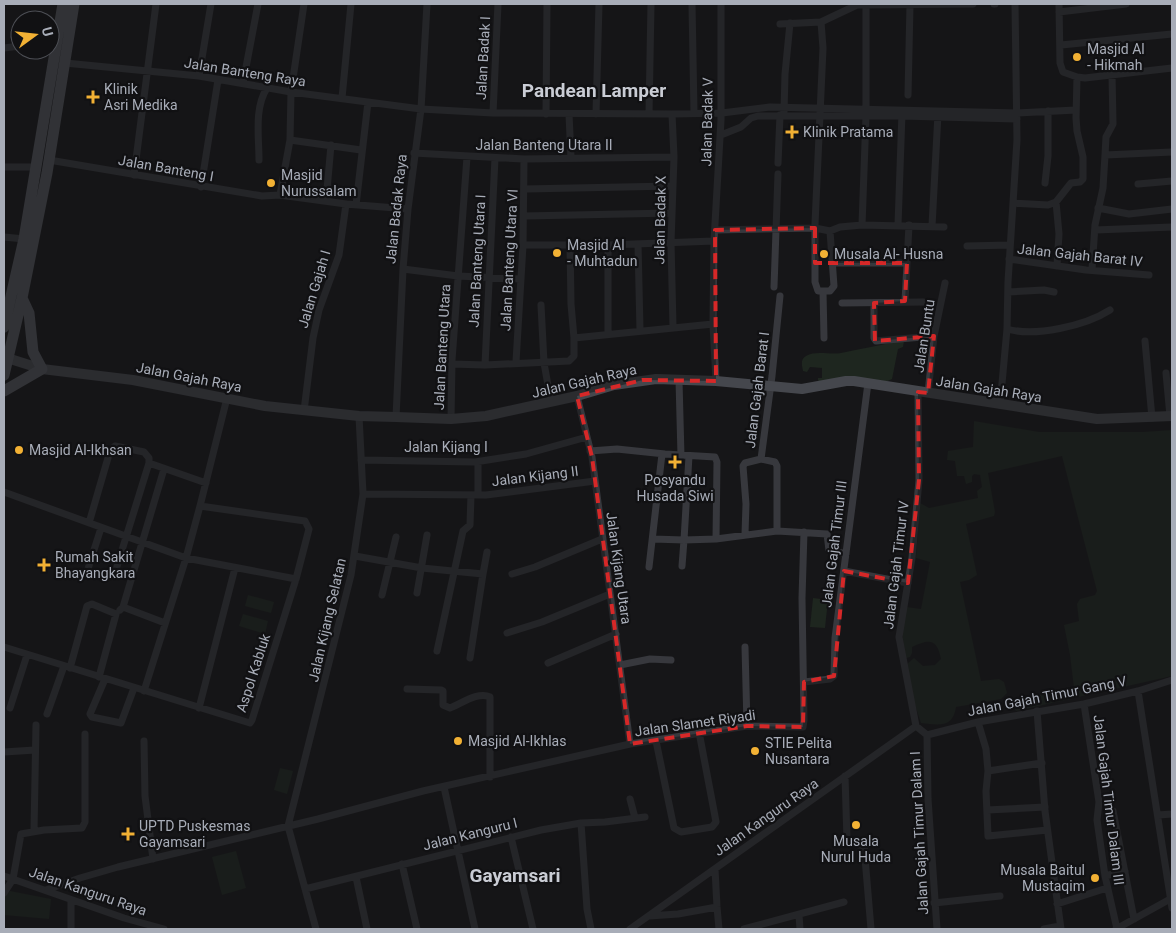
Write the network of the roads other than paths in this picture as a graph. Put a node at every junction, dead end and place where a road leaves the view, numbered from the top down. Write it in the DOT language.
graph roads {
  1 [pos="74,4"];
  2 [pos="156,4"];
  3 [pos="211,4"];
  4 [pos="258,4"];
  5 [pos="304,4"];
  6 [pos="351,4"];
  7 [pos="427,4"];
  8 [pos="498,4"];
  9 [pos="547,4"];
  10 [pos="599,4"];
  11 [pos="651,4"];
  12 [pos="692,4"];
  13 [pos="721,4"];
  14 [pos="973,4"];
  15 [pos="1015,4"];
  16 [pos="1126,4"];
  17 [pos="866,5"];
  18 [pos="910,5"];
  19 [pos="1059,8"];
  20 [pos="821,22"];
  21 [pos="790,23"];
  22 [pos="780,24"];
  23 [pos="1172,34"];
  24 [pos="1061,45"];
  25 [pos="51,60"];
  26 [pos="65,62"];
  27 [pos="1172,68"];
  28 [pos="148,70"];
  29 [pos="1112,74"];
  30 [pos="198,76"];
  31 [pos="1077,77"];
  32 [pos="218,80"];
  33 [pos="243,83"];
  34 [pos="267,88"];
  35 [pos="291,92"];
  36 [pos="908,95"];
  37 [pos="342,98"];
  38 [pos="368,102"];
  39 [pos="421,109"];
  40 [pos="1076,110"];
  41 [pos="1048,111"];
  42 [pos="820,112"];
  43 [pos="493,113"];
  44 [pos="694,113"];
  45 [pos="722,113"];
  46 [pos="783,113"];
  47 [pos="866,113"];
  48 [pos="902,113"];
  49 [pos="546,114"];
  50 [pos="569,114"];
  51 [pos="596,114"];
  52 [pos="649,114"];
  53 [pos="672,114"];
  54 [pos="938,114"];
  55 [pos="1017,116"];
  56 [pos="721,135"];
  57 [pos="290,140"];
  58 [pos="330,145"];
  59 [pos="361,150"];
  60 [pos="1172,152"];
  61 [pos="414,154"];
  62 [pos="1105,155"];
  63 [pos="467,157"];
  64 [pos="674,157"];
  65 [pos="495,158"];
  66 [pos="571,158"];
  67 [pos="524,159"];
  68 [pos="49,160"];
  69 [pos="260,160"];
  70 [pos="778,163"];
  71 [pos="36,167"];
  72 [pos="4,168"];
  73 [pos="778,174"];
  74 [pos="134,175"];
  75 [pos="1172,181"];
  76 [pos="1045,183"];
  77 [pos="1138,184"];
  78 [pos="672,186"];
  79 [pos="201,187"];
  80 [pos="525,188"];
  81 [pos="280,195"];
  82 [pos="326,201"];
  83 [pos="1056,202"];
  84 [pos="1013,203"];
  85 [pos="346,204"];
  86 [pos="356,204"];
  87 [pos="1098,208"];
  88 [pos="1172,209"];
  89 [pos="408,210"];
  90 [pos="672,213"];
  91 [pos="524,216"];
  92 [pos="862,225"];
  93 [pos="898,225"];
  94 [pos="909,225"];
  95 [pos="932,226"];
  96 [pos="944,227"];
  97 [pos="1172,227"];
  98 [pos="815,228"];
  99 [pos="777,229"];
  100 [pos="715,230"];
  101 [pos="1095,230"];
  102 [pos="830,231"];
  103 [pos="4,237"];
  104 [pos="24,239"];
  105 [pos="714,241"];
  106 [pos="671,242"];
  107 [pos="570,244"];
  108 [pos="638,244"];
  109 [pos="523,245"];
  110 [pos="608,245"];
  111 [pos="1010,245"];
  112 [pos="967,246"];
  113 [pos="1009,259"];
  114 [pos="833,263"];
  115 [pos="906,263"];
  116 [pos="1057,266"];
  117 [pos="403,269"];
  118 [pos="1092,270"];
  119 [pos="1148,275"];
  120 [pos="458,276"];
  121 [pos="490,278"];
  122 [pos="521,279"];
  123 [pos="945,283"];
  124 [pos="774,287"];
  125 [pos="827,291"];
  126 [pos="1008,292"];
  127 [pos="1054,292"];
  128 [pos="780,296"];
  129 [pos="22,298"];
  130 [pos="905,301"];
  131 [pos="923,302"];
  132 [pos="842,303"];
  133 [pos="874,303"];
  134 [pos="541,305"];
  135 [pos="1110,310"];
  136 [pos="713,324"];
  137 [pos="4,327"];
  138 [pos="673,327"];
  139 [pos="1007,329"];
  140 [pos="640,330"];
  141 [pos="608,334"];
  142 [pos="934,336"];
  143 [pos="574,338"];
  144 [pos="824,338"];
  145 [pos="1145,341"];
  146 [pos="6,358"];
  147 [pos="516,362"];
  148 [pos="544,363"];
  149 [pos="452,364"];
  150 [pos="485,365"];
  151 [pos="42,369"];
  152 [pos="1166,373"];
  153 [pos="4,375"];
  154 [pos="679,380"];
  155 [pos="716,381"];
  156 [pos="868,383"];
  157 [pos="771,387"];
  158 [pos="4,391"];
  159 [pos="923,392"];
  160 [pos="576,396"];
  161 [pos="227,398"];
  162 [pos="552,402"];
  163 [pos="1000,405"];
  164 [pos="304,410"];
  165 [pos="359,416"];
  166 [pos="1171,416"];
  167 [pos="396,417"];
  168 [pos="1152,418"];
  169 [pos="451,419"];
  170 [pos="587,437"];
  171 [pos="590,451"];
  172 [pos="662,454"];
  173 [pos="685,456"];
  174 [pos="761,459"];
  175 [pos="361,460"];
  176 [pos="478,462"];
  177 [pos="148,463"];
  178 [pos="164,469"];
  179 [pos="595,481"];
  180 [pos="206,483"];
  181 [pos="4,492"];
  182 [pos="363,494"];
  183 [pos="474,495"];
  184 [pos="200,506"];
  185 [pos="89,523"];
  186 [pos="101,528"];
  187 [pos="777,531"];
  188 [pos="804,532"];
  189 [pos="745,534"];
  190 [pos="427,536"];
  191 [pos="126,537"];
  192 [pos="396,537"];
  193 [pos="602,539"];
  194 [pos="653,539"];
  195 [pos="716,539"];
  196 [pos="684,540"];
  197 [pos="143,542"];
  198 [pos="488,552"];
  199 [pos="846,554"];
  200 [pos="354,556"];
  201 [pos="186,558"];
  202 [pos="390,562"];
  203 [pos="682,566"];
  204 [pos="649,567"];
  205 [pos="235,568"];
  206 [pos="422,568"];
  207 [pos="455,571"];
  208 [pos="844,571"];
  209 [pos="483,574"];
  210 [pos="512,574"];
  211 [pos="86,575"];
  212 [pos="114,576"];
  213 [pos="296,579"];
  214 [pos="908,583"];
  215 [pos="417,593"];
  216 [pos="610,594"];
  217 [pos="382,595"];
  218 [pos="123,608"];
  219 [pos="116,614"];
  220 [pos="165,623"];
  221 [pos="507,633"];
  222 [pos="616,634"];
  223 [pos="4,646"];
  224 [pos="745,647"];
  225 [pos="437,651"];
  226 [pos="28,655"];
  227 [pos="470,658"];
  228 [pos="670,660"];
  229 [pos="548,663"];
  230 [pos="620,665"];
  231 [pos="67,667"];
  232 [pos="102,678"];
  233 [pos="1172,680"];
  234 [pos="804,682"];
  235 [pos="134,688"];
  236 [pos="408,689"];
  237 [pos="144,691"];
  238 [pos="1138,691"];
  239 [pos="1084,704"];
  240 [pos="10,708"];
  241 [pos="199,708"];
  242 [pos="1037,712"];
  243 [pos="47,714"];
  244 [pos="978,722"];
  245 [pos="36,725"];
  246 [pos="747,726"];
  247 [pos="916,726"];
  248 [pos="699,732"];
  249 [pos="85,734"];
  250 [pos="927,735"];
  251 [pos="656,741"];
  252 [pos="144,742"];
  253 [pos="630,744"];
  254 [pos="34,750"];
  255 [pos="4,752"];
  256 [pos="1042,763"];
  257 [pos="988,771"];
  258 [pos="845,776"];
  259 [pos="490,777"];
  260 [pos="444,786"];
  261 [pos="630,799"];
  262 [pos="1045,807"];
  263 [pos="987,810"];
  264 [pos="1113,811"];
  265 [pos="1172,814"];
  266 [pos="1158,815"];
  267 [pos="645,817"];
  268 [pos="635,818"];
  269 [pos="581,823"];
  270 [pos="288,826"];
  271 [pos="1047,830"];
  272 [pos="34,831"];
  273 [pos="511,837"];
  274 [pos="458,850"];
  275 [pos="153,859"];
  276 [pos="402,864"];
  277 [pos="715,869"];
  278 [pos="1125,871"];
  279 [pos="4,876"];
  280 [pos="1104,876"];
  281 [pos="356,877"];
  282 [pos="13,879"];
  283 [pos="1107,888"];
  284 [pos="305,889"];
  285 [pos="46,890"];
  286 [pos="4,893"];
  287 [pos="1000,896"];
  288 [pos="1172,899"];
  289 [pos="71,900"];
  290 [pos="844,902"];
  291 [pos="934,903"];
  292 [pos="1057,904"];
  293 [pos="717,907"];
  294 [pos="1172,908"];
  295 [pos="799,915"];
  296 [pos="649,916"];
  297 [pos="1134,919"];
  298 [pos="759,927"];
  299 [pos="1061,928"];
  300 [pos="71,929"];
  301 [pos="161,929"];
  302 [pos="316,929"];
  303 [pos="367,929"];
  304 [pos="417,929"];
  305 [pos="475,929"];
  306 [pos="533,929"];
  307 [pos="591,929"];
  308 [pos="630,929"];
  309 [pos="719,929"];
  310 [pos="744,929"];
  311 [pos="800,929"];
  312 [pos="871,929"];
  313 [pos="937,929"];
  314 [pos="1044,929"];
  315 [pos="1116,929"];
  1 -- 26 [label="main road"];
  2 -- 28 [label="street"];
  3 -- 30 [label="street"];
  4 -- 33 [label="street"];
  5 -- 35 [label="street"];
  6 -- 37 [label="street"];
  7 -- 39 [label="street, Jalan Badak Raya"];
  8 -- 43 [label="street, Jalan Badak I"];
  9 -- 49 [label="street"];
  10 -- 51 [label="street"];
  11 -- 52 [label="street"];
  12 -- 44 [label="street"];
  13 -- 45 [label="street, Jalan Badak V"];
  14 -- 18 [label="street"];
  15 -- 55 [label="street, Jalan Gajah Barat IV"];
  16 -- 19 [label="street"];
  17 -- 18 [label="street"];
  17 -- 20 [label="street"];
  17 -- 47 [label="street"];
  18 -- 36 [label="street"];
  19 -- 24 [label="street"];
  20 -- 21 [label="street"];
  20 -- 42 [label="street"];
  21 -- 22 [label="street"];
  21 -- 46 [label="street"];
  23 -- 24 [label="street"];
  24 -- 31 [label="street"];
  25 -- 71 [label="main road"];
  26 -- 28 [label="street, Jalan Banteng Raya"];
  26 -- 68 [label="main road"];
  27 -- 29 [label="street"];
  28 -- 30 [label="street, Jalan Banteng Raya"];
  28 -- 74 [label="street"];
  29 -- 31 [label="street"];
  29 -- 62 [label="street"];
  30 -- 32 [label="street, Jalan Banteng Raya"];
  31 -- 40 [label="street"];
  32 -- 33 [label="street, Jalan Banteng Raya"];
  32 -- 79 [label="street"];
  33 -- 34 [label="street, Jalan Banteng Raya"];
  34 -- 35 [label="street, Jalan Banteng Raya"];
  34 -- 69 [label="street"];
  35 -- 37 [label="street, Jalan Banteng Raya"];
  35 -- 57 [label="street"];
  37 -- 38 [label="street, Jalan Banteng Raya"];
  38 -- 39 [label="street, Jalan Banteng Raya"];
  38 -- 59 [label="street"];
  39 -- 43 [label="street, Jalan Banteng Raya"];
  39 -- 61 [label="street, Jalan Badak Raya"];
  40 -- 41 [label="street"];
  40 -- 83 [label="street"];
  41 -- 55 [label="street"];
  41 -- 76 [label="street"];
  42 -- 46 [label="street"];
  42 -- 47 [label="street"];
  42 -- 98 [label="street"];
  43 -- 49 [label="street, Jalan Banteng Raya"];
  44 -- 45 [label="street, Jalan Banteng Raya"];
  44 -- 53 [label="street, Jalan Banteng Raya"];
  45 -- 46 [label="street, Jalan Banteng Raya"];
  45 -- 56 [label="street, Jalan Badak V"];
  46 -- 56 [label="street"];
  46 -- 70 [label="street"];
  47 -- 48 [label="street"];
  47 -- 92 [label="street"];
  48 -- 54 [label="street"];
  48 -- 93 [label="street"];
  49 -- 50 [label="street, Jalan Banteng Raya"];
  50 -- 51 [label="street, Jalan Banteng Raya"];
  50 -- 66 [label="street"];
  51 -- 52 [label="street, Jalan Banteng Raya"];
  52 -- 53 [label="street, Jalan Banteng Raya"];
  53 -- 64 [label="street, Jalan Badak X"];
  54 -- 55 [label="street"];
  54 -- 95 [label="street"];
  55 -- 84 [label="street, Jalan Gajah Barat IV"];
  56 -- 100 [label="street, Jalan Badak V"];
  57 -- 58 [label="street"];
  57 -- 81 [label="street"];
  58 -- 59 [label="street"];
  58 -- 82 [label="street"];
  59 -- 86 [label="street"];
  60 -- 62 [label="street"];
  61 -- 63 [label="street, Jalan Banteng Utara II"];
  61 -- 89 [label="street, Jalan Badak Raya"];
  62 -- 87 [label="street"];
  63 -- 65 [label="street, Jalan Banteng Utara II"];
  63 -- 120 [label="street, Jalan Banteng Utara"];
  64 -- 66 [label="street, Jalan Banteng Utara II"];
  64 -- 78 [label="street, Jalan Badak X"];
  65 -- 67 [label="street, Jalan Banteng Utara II"];
  65 -- 121 [label="street, Jalan Banteng Utara I"];
  66 -- 67 [label="street, Jalan Banteng Utara II"];
  67 -- 80 [label="street, Jalan Banteng Utara VI"];
  68 -- 74 [label="street, Jalan Banteng I"];
  68 -- 129 [label="main road"];
  71 -- 72 [label="street"];
  71 -- 104 [label="main road"];
  73 -- 99 [label="street"];
  74 -- 79 [label="street, Jalan Banteng I"];
  75 -- 77 [label="street"];
  78 -- 80 [label="street"];
  78 -- 90 [label="street, Jalan Badak X"];
  79 -- 81 [label="street, Jalan Banteng I"];
  80 -- 91 [label="street, Jalan Banteng Utara VI"];
  81 -- 82 [label="street, Jalan Banteng I"];
  82 -- 85 [label="street, Jalan Banteng I"];
  83 -- 84 [label="street"];
  83 -- 116 [label="street"];
  84 -- 111 [label="street, Jalan Gajah Barat IV"];
  85 -- 86 [label="street, Jalan Banteng I"];
  85 -- 164 [label="street, Jalan Gajah I"];
  86 -- 89 [label="street, Jalan Banteng I"];
  87 -- 88 [label="street"];
  87 -- 101 [label="street"];
  89 -- 117 [label="street, Jalan Badak Raya"];
  90 -- 91 [label="street"];
  90 -- 106 [label="street, Jalan Badak X"];
  91 -- 109 [label="street, Jalan Banteng Utara VI"];
  92 -- 93 [label="street"];
  92 -- 102 [label="street"];
  93 -- 94 [label="street"];
  94 -- 95 [label="street"];
  94 -- 115 [label="street"];
  95 -- 96 [label="street"];
  97 -- 101 [label="street"];
  98 -- 99 [label="street"];
  98 -- 102 [label="street"];
  98 -- 125 [label="street"];
  99 -- 100 [label="street"];
  99 -- 124 [label="street"];
  100 -- 105 [label="street, Jalan Badak V"];
  101 -- 118 [label="street"];
  102 -- 114 [label="street"];
  103 -- 104 [label="street"];
  104 -- 137 [label="main road"];
  105 -- 106 [label="street"];
  105 -- 136 [label="street, Jalan Badak V"];
  106 -- 108 [label="street"];
  106 -- 138 [label="street, Jalan Badak X"];
  107 -- 109 [label="street"];
  107 -- 110 [label="street"];
  107 -- 143 [label="street"];
  108 -- 110 [label="street"];
  108 -- 140 [label="street"];
  109 -- 122 [label="street, Jalan Banteng Utara VI"];
  110 -- 141 [label="street"];
  111 -- 112 [label="street"];
  111 -- 113 [label="street, Jalan Gajah Barat IV"];
  113 -- 116 [label="street, Jalan Gajah Barat IV"];
  113 -- 126 [label="street, Jalan Gajah Barat IV"];
  114 -- 115 [label="street"];
  114 -- 125 [label="street"];
  115 -- 130 [label="street"];
  116 -- 118 [label="street, Jalan Gajah Barat IV"];
  117 -- 120 [label="street, Jalan Banteng Utara"];
  117 -- 167 [label="street, Jalan Badak Raya"];
  118 -- 119 [label="street, Jalan Gajah Barat IV"];
  120 -- 121 [label="street, Jalan Banteng Utara"];
  120 -- 149 [label="street, Jalan Banteng Utara"];
  121 -- 122 [label="street, Jalan Banteng Utara"];
  121 -- 150 [label="street, Jalan Banteng Utara I"];
  122 -- 147 [label="street, Jalan Banteng Utara VI"];
  123 -- 142 [label="street, Jalan Buntu"];
  125 -- 144 [label="street"];
  126 -- 127 [label="street"];
  126 -- 139 [label="street, Jalan Gajah Barat IV"];
  128 -- 157 [label="street, Jalan Gajah Barat I"];
  129 -- 146 [label="main road"];
  129 -- 151 [label="main road"];
  130 -- 131 [label="street"];
  130 -- 133 [label="street"];
  132 -- 133 [label="street"];
  133 -- 142 [label="street"];
  134 -- 148 [label="street"];
  135 -- 139 [label="street"];
  136 -- 138 [label="street"];
  136 -- 155 [label="street, Jalan Badak V"];
  138 -- 140 [label="street"];
  139 -- 163 [label="street, Jalan Gajah Barat IV"];
  140 -- 141 [label="street"];
  141 -- 143 [label="street"];
  142 -- 159 [label="street, Jalan Buntu"];
  143 -- 148 [label="street"];
  145 -- 168 [label="street"];
  146 -- 151 [label="main road, Jalan Gajah Raya"];
  146 -- 153 [label="main road"];
  147 -- 148 [label="street"];
  147 -- 150 [label="street"];
  148 -- 162 [label="street"];
  149 -- 150 [label="street"];
  149 -- 169 [label="street, Jalan Banteng Utara"];
  151 -- 158 [label="main road"];
  151 -- 161 [label="main road, Jalan Gajah Raya"];
  152 -- 166 [label="street"];
  154 -- 155 [label="main road, Jalan Gajah Raya"];
  154 -- 160 [label="main road, Jalan Gajah Raya"];
  154 -- 173 [label="street"];
  155 -- 157 [label="main road, Jalan Gajah Raya"];
  156 -- 157 [label="main road, Jalan Gajah Raya"];
  156 -- 159 [label="main road, Jalan Gajah Raya"];
  156 -- 199 [label="street, Jalan Gajah Timur III"];
  157 -- 174 [label="street, Jalan Gajah Barat I"];
  159 -- 163 [label="main road, Jalan Gajah Raya"];
  159 -- 214 [label="street, Jalan Gajah Timur IV"];
  160 -- 162 [label="main road, Jalan Gajah Raya"];
  160 -- 170 [label="street, Jalan Kijang Utara"];
  161 -- 164 [label="main road, Jalan Gajah Raya"];
  161 -- 180 [label="street"];
  162 -- 169 [label="main road, Jalan Gajah Raya"];
  163 -- 168 [label="main road, Jalan Gajah Raya"];
  164 -- 165 [label="main road, Jalan Gajah Raya"];
  165 -- 167 [label="main road, Jalan Gajah Raya"];
  165 -- 175 [label="street, Jalan Kijang Selatan"];
  166 -- 168 [label="main road, Jalan Gajah Raya"];
  167 -- 169 [label="main road, Jalan Gajah Raya"];
  170 -- 171 [label="street, Jalan Kijang Utara"];
  170 -- 176 [label="street, Jalan Kijang I"];
  171 -- 172 [label="street"];
  171 -- 179 [label="street, Jalan Kijang Utara"];
  172 -- 173 [label="street"];
  172 -- 194 [label="street"];
  173 -- 195 [label="street"];
  173 -- 196 [label="street"];
  174 -- 187 [label="street"];
  174 -- 189 [label="street, Jalan Gajah Barat I"];
  175 -- 176 [label="street, Jalan Kijang I"];
  175 -- 182 [label="street, Jalan Kijang Selatan"];
  176 -- 183 [label="street, Jalan Kijang II"];
  177 -- 178 [label="street"];
  177 -- 185 [label="street"];
  177 -- 191 [label="street"];
  178 -- 180 [label="street"];
  178 -- 197 [label="street"];
  179 -- 183 [label="street, Jalan Kijang II"];
  179 -- 193 [label="street, Jalan Kijang Utara"];
  180 -- 184 [label="street"];
  181 -- 185 [label="street"];
  182 -- 183 [label="street, Jalan Kijang II"];
  182 -- 200 [label="street, Jalan Kijang Selatan"];
  183 -- 207 [label="street"];
  184 -- 201 [label="street"];
  184 -- 213 [label="street, Aspol Kabluk"];
  185 -- 186 [label="street"];
  186 -- 191 [label="street"];
  186 -- 211 [label="street"];
  187 -- 188 [label="street"];
  187 -- 189 [label="street"];
  188 -- 199 [label="street"];
  188 -- 234 [label="street, Jalan Slamet Riyadi"];
  189 -- 195 [label="street"];
  190 -- 206 [label="street"];
  191 -- 197 [label="street"];
  191 -- 212 [label="street"];
  192 -- 202 [label="street"];
  193 -- 210 [label="street"];
  193 -- 216 [label="street, Jalan Kijang Utara"];
  194 -- 196 [label="street"];
  194 -- 204 [label="street"];
  195 -- 196 [label="street"];
  196 -- 203 [label="street"];
  197 -- 201 [label="street"];
  197 -- 218 [label="street"];
  198 -- 209 [label="street"];
  199 -- 208 [label="street, Jalan Gajah Timur III"];
  200 -- 202 [label="street"];
  200 -- 270 [label="street, Jalan Kijang Selatan"];
  201 -- 205 [label="street"];
  201 -- 220 [label="street"];
  202 -- 206 [label="street"];
  202 -- 217 [label="street"];
  205 -- 213 [label="street"];
  205 -- 241 [label="street"];
  206 -- 207 [label="street"];
  206 -- 215 [label="street"];
  207 -- 209 [label="street"];
  207 -- 225 [label="street"];
  208 -- 214 [label="street"];
  208 -- 234 [label="street, Jalan Gajah Timur III"];
  209 -- 227 [label="street"];
  213 -- 241 [label="street, Aspol Kabluk"];
  214 -- 247 [label="street, Jalan Gajah Timur IV"];
  216 -- 221 [label="street"];
  216 -- 222 [label="street, Jalan Kijang Utara"];
  218 -- 219 [label="street"];
  218 -- 220 [label="street"];
  219 -- 231 [label="street"];
  219 -- 232 [label="street"];
  220 -- 237 [label="street"];
  222 -- 229 [label="street"];
  222 -- 230 [label="street, Jalan Kijang Utara"];
  223 -- 226 [label="street, Aspol Kabluk"];
  224 -- 246 [label="street"];
  226 -- 231 [label="street, Aspol Kabluk"];
  226 -- 240 [label="street"];
  228 -- 230 [label="street"];
  230 -- 253 [label="street, Jalan Kijang Utara"];
  231 -- 232 [label="street, Aspol Kabluk"];
  231 -- 243 [label="street"];
  232 -- 235 [label="street, Aspol Kabluk"];
  232 -- 235 [label="street"];
  233 -- 238 [label="street, Jalan Gajah Timur Gang V"];
  234 -- 246 [label="street, Jalan Slamet Riyadi"];
  235 -- 237 [label="street, Aspol Kabluk"];
  236 -- 259 [label="street"];
  237 -- 241 [label="street, Aspol Kabluk"];
  238 -- 239 [label="street, Jalan Gajah Timur Gang V"];
  238 -- 266 [label="street"];
  239 -- 242 [label="street, Jalan Gajah Timur Gang V"];
  239 -- 280 [label="street, Jalan Gajah Timur Dalam III"];
  242 -- 244 [label="street, Jalan Gajah Timur Gang V"];
  242 -- 256 [label="street"];
  244 -- 250 [label="street, Jalan Gajah Timur Gang V"];
  244 -- 257 [label="street"];
  245 -- 254 [label="street"];
  246 -- 248 [label="street, Jalan Slamet Riyadi"];
  247 -- 250 [label="street"];
  247 -- 258 [label="street, Jalan Kanguru Raya"];
  248 -- 251 [label="street, Jalan Slamet Riyadi"];
  248 -- 251 [label="street"];
  249 -- 272 [label="street"];
  250 -- 291 [label="street, Jalan Gajah Timur Dalam I"];
  251 -- 253 [label="street, Jalan Slamet Riyadi"];
  252 -- 275 [label="street"];
  253 -- 259 [label="street, Jalan Slamet Riyadi"];
  254 -- 255 [label="street"];
  254 -- 272 [label="street"];
  256 -- 257 [label="street"];
  256 -- 262 [label="street"];
  257 -- 263 [label="street"];
  258 -- 277 [label="street, Jalan Kanguru Raya"];
  258 -- 312 [label="street"];
  259 -- 260 [label="street, Jalan Slamet Riyadi"];
  260 -- 270 [label="street, Jalan Slamet Riyadi"];
  260 -- 274 [label="street"];
  261 -- 268 [label="street"];
  262 -- 263 [label="street"];
  262 -- 271 [label="street"];
  263 -- 271 [label="street"];
  264 -- 278 [label="street"];
  265 -- 266 [label="street"];
  266 -- 288 [label="street"];
  267 -- 268 [label="street, Jalan Kanguru I"];
  268 -- 269 [label="street, Jalan Kanguru I"];
  269 -- 273 [label="street, Jalan Kanguru I"];
  269 -- 307 [label="street"];
  270 -- 275 [label="street, Jalan Slamet Riyadi"];
  270 -- 284 [label="street"];
  271 -- 292 [label="street"];
  272 -- 282 [label="street"];
  273 -- 274 [label="street, Jalan Kanguru I"];
  273 -- 306 [label="street"];
  274 -- 276 [label="street, Jalan Kanguru I"];
  274 -- 305 [label="street"];
  275 -- 285 [label="street, Jalan Slamet Riyadi"];
  276 -- 281 [label="street, Jalan Kanguru I"];
  276 -- 304 [label="street"];
  277 -- 293 [label="street"];
  277 -- 296 [label="street, Jalan Kanguru Raya"];
  278 -- 280 [label="street"];
  278 -- 297 [label="street"];
  279 -- 282 [label="street, Jalan Kanguru Raya"];
  280 -- 283 [label="street, Jalan Gajah Timur Dalam III"];
  281 -- 284 [label="street, Jalan Kanguru I"];
  281 -- 303 [label="street"];
  282 -- 285 [label="street, Jalan Kanguru Raya"];
  282 -- 286 [label="street"];
  283 -- 292 [label="street"];
  283 -- 315 [label="street, Jalan Gajah Timur Dalam III"];
  284 -- 302 [label="street"];
  285 -- 289 [label="street, Jalan Kanguru Raya"];
  287 -- 291 [label="street"];
  288 -- 294 [label="street"];
  288 -- 297 [label="street"];
  289 -- 300 [label="street"];
  289 -- 301 [label="street, Jalan Kanguru Raya"];
  290 -- 295 [label="street"];
  291 -- 313 [label="street, Jalan Gajah Timur Dalam I"];
  292 -- 299 [label="street"];
  293 -- 296 [label="street"];
  293 -- 309 [label="street"];
  295 -- 298 [label="street"];
  295 -- 311 [label="street"];
  296 -- 308 [label="street, Jalan Kanguru Raya"];
  297 -- 315 [label="street"];
  298 -- 310 [label="street"];
  299 -- 314 [label="street"];
}
